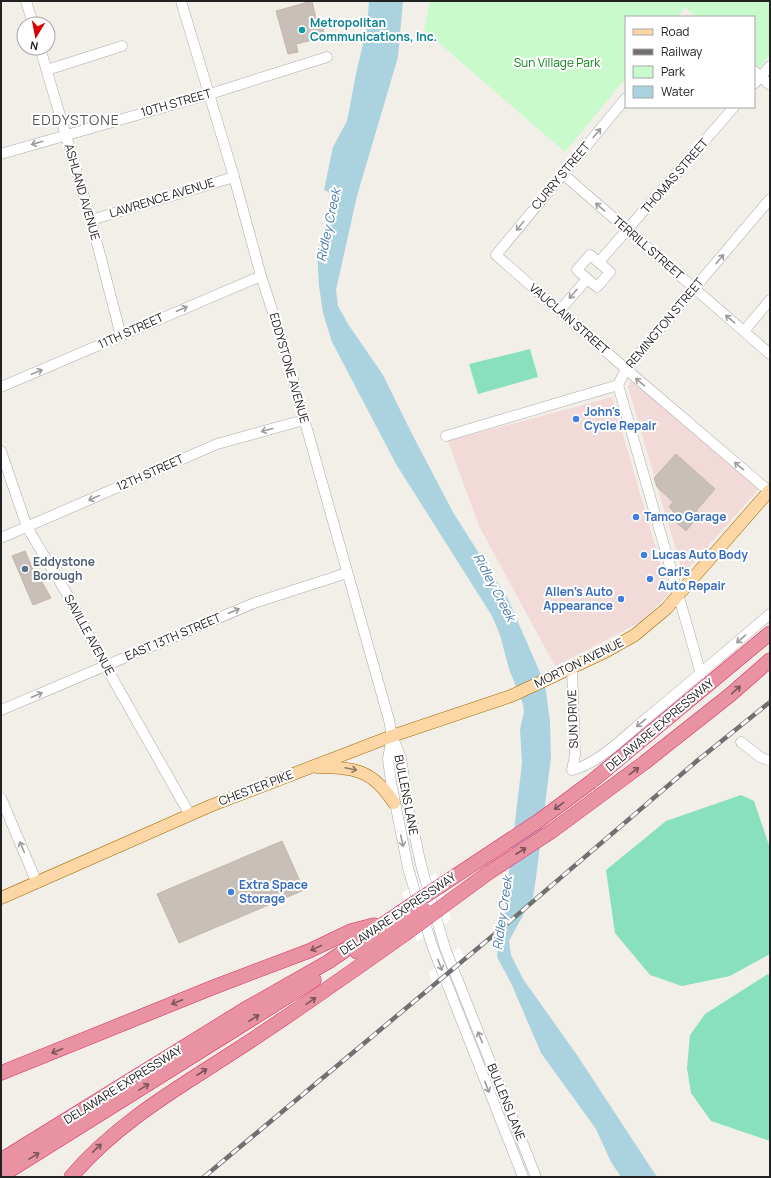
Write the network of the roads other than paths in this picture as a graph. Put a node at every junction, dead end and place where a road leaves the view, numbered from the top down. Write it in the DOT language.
graph roads {
  1 [pos="26,1"];
  2 [pos="181,1"];
  3 [pos="31,16"];
  4 [pos="122,46"];
  5 [pos="43,56"];
  6 [pos="327,57"];
  7 [pos="770,66"];
  8 [pos="47,70"];
  9 [pos="756,77"];
  10 [pos="770,85"];
  11 [pos="210,94"];
  12 [pos="625,99"];
  13 [pos="733,108"];
  14 [pos="65,135"];
  15 [pos="1,154"];
  16 [pos="563,174"];
  17 [pos="234,177"];
  18 [pos="770,199"];
  19 [pos="91,220"];
  20 [pos="627,230"];
  21 [pos="496,255"];
  22 [pos="600,262"];
  23 [pos="261,276"];
  24 [pos="587,279"];
  25 [pos="695,289"];
  26 [pos="770,300"];
  27 [pos="560,310"];
  28 [pos="744,331"];
  29 [pos="121,336"];
  30 [pos="770,354"];
  31 [pos="626,369"];
  32 [pos="618,385"];
  33 [pos="1,387"];
  34 [pos="304,420"];
  35 [pos="446,436"];
  36 [pos="1,451"];
  37 [pos="770,491"];
  38 [pos="27,527"];
  39 [pos="1,538"];
  40 [pos="348,573"];
  41 [pos="678,596"];
  42 [pos="770,614"];
  43 [pos="770,633"];
  44 [pos="770,660"];
  45 [pos="105,665"];
  46 [pos="572,668"];
  47 [pos="701,674"];
  48 [pos="517,693"];
  49 [pos="1,710"];
  50 [pos="392,736"];
  51 [pos="741,742"];
  52 [pos="770,761"];
  53 [pos="312,766"];
  54 [pos="1,798"];
  55 [pos="394,803"];
  56 [pos="190,814"];
  57 [pos="37,883"];
  58 [pos="1,898"];
  59 [pos="384,922"];
  60 [pos="401,924"];
  61 [pos="1,1074"];
  62 [pos="1,1160"];
  63 [pos="1,1176"];
  64 [pos="71,1177"];
  65 [pos="523,1177"];
  66 [pos="536,1177"];
  1 -- 3 [label="street"];
  2 -- 11 [label="street, EDDYSTONE AVENUE"];
  4 -- 8 [label="street"];
  5 -- 8 [label="street, ASHLAND AVENUE"];
  6 -- 11 [label="street, 10TH STREET"];
  7 -- 9 [label="street"];
  8 -- 14 [label="street, ASHLAND AVENUE"];
  9 -- 10 [label="street"];
  11 -- 14 [label="street, 10TH STREET"];
  11 -- 17 [label="street, EDDYSTONE AVENUE"];
  16 -- 12 [label="street, CURRY STREET, one-way"];
  13 -- 20 [label="street, THOMAS STREET"];
  14 -- 15 [label="street, 10TH STREET, one-way"];
  14 -- 19 [label="street, ASHLAND AVENUE"];
  20 -- 16 [label="street, TERRILL STREET, one-way"];
  16 -- 21 [label="street, CURRY STREET, one-way"];
  17 -- 19 [label="street, LAWRENCE AVENUE"];
  17 -- 23 [label="street, EDDYSTONE AVENUE"];
  25 -- 18 [label="street, REMINGTON STREET, one-way"];
  19 -- 29 [label="street, ASHLAND AVENUE"];
  20 -- 22 [label="street, THOMAS STREET"];
  20 -- 25 [label="street, TERRILL STREET"];
  21 -- 27 [label="street, VAUCLAIN STREET"];
  22 -- 24 [label="street"];
  22 -- 24 [label="street"];
  29 -- 23 [label="street, 11TH STREET, one-way"];
  23 -- 34 [label="street, EDDYSTONE AVENUE"];
  24 -- 27 [label="street, one-way"];
  28 -- 25 [label="street, TERRILL STREET, one-way"];
  25 -- 31 [label="street, REMINGTON STREET"];
  26 -- 28 [label="street"];
  27 -- 31 [label="street, VAUCLAIN STREET"];
  28 -- 30 [label="street, TERRILL STREET"];
  33 -- 29 [label="street, 11TH STREET, one-way"];
  31 -- 32 [label="street, REMINGTON STREET"];
  37 -- 31 [label="street, VAUCLAIN STREET, one-way"];
  32 -- 35 [label="street"];
  32 -- 41 [label="street"];
  34 -- 38 [label="street, 12TH STREET, one-way"];
  34 -- 40 [label="street, EDDYSTONE AVENUE"];
  36 -- 38 [label="street, SAVILLE AVENUE"];
  37 -- 41 [label="main road, MORTON AVENUE"];
  38 -- 39 [label="street, 12TH STREET"];
  38 -- 45 [label="street, SAVILLE AVENUE"];
  45 -- 40 [label="street, EAST 13TH STREET, one-way"];
  40 -- 50 [label="street, EDDYSTONE AVENUE"];
  41 -- 46 [label="main road, MORTON AVENUE"];
  41 -- 47 [label="street"];
  42 -- 47 [label="street, one-way"];
  43 -- 60 [label="highway, DELAWARE EXPRESSWAY, one-way, bridge"];
  60 -- 44 [label="highway, DELAWARE EXPRESSWAY, one-way, bridge"];
  49 -- 45 [label="street, EAST 13TH STREET, one-way"];
  45 -- 56 [label="street, SAVILLE AVENUE"];
  47 -- 46 [label="street, SUN DRIVE, one-way"];
  46 -- 48 [label="main road, MORTON AVENUE"];
  48 -- 50 [label="main road, CHESTER PIKE"];
  50 -- 53 [label="main road, CHESTER PIKE"];
  50 -- 55 [label="street, BULLENS LANE"];
  66 -- 50 [label="street, BULLENS LANE, one-way"];
  51 -- 52 [label="street"];
  53 -- 55 [label="main road, one-way"];
  53 -- 56 [label="main road, CHESTER PIKE"];
  57 -- 54 [label="street, one-way"];
  55 -- 65 [label="street, BULLENS LANE, one-way"];
  56 -- 57 [label="main road, CHESTER PIKE"];
  57 -- 58 [label="main road, CHESTER PIKE"];
  59 -- 60 [label="highway, DELAWARE EXPRESSWAY"];
  59 -- 61 [label="highway, one-way"];
  59 -- 62 [label="highway, DELAWARE EXPRESSWAY"];
  63 -- 60 [label="highway, DELAWARE EXPRESSWAY, one-way"];
  64 -- 60 [label="highway, one-way"];
}
